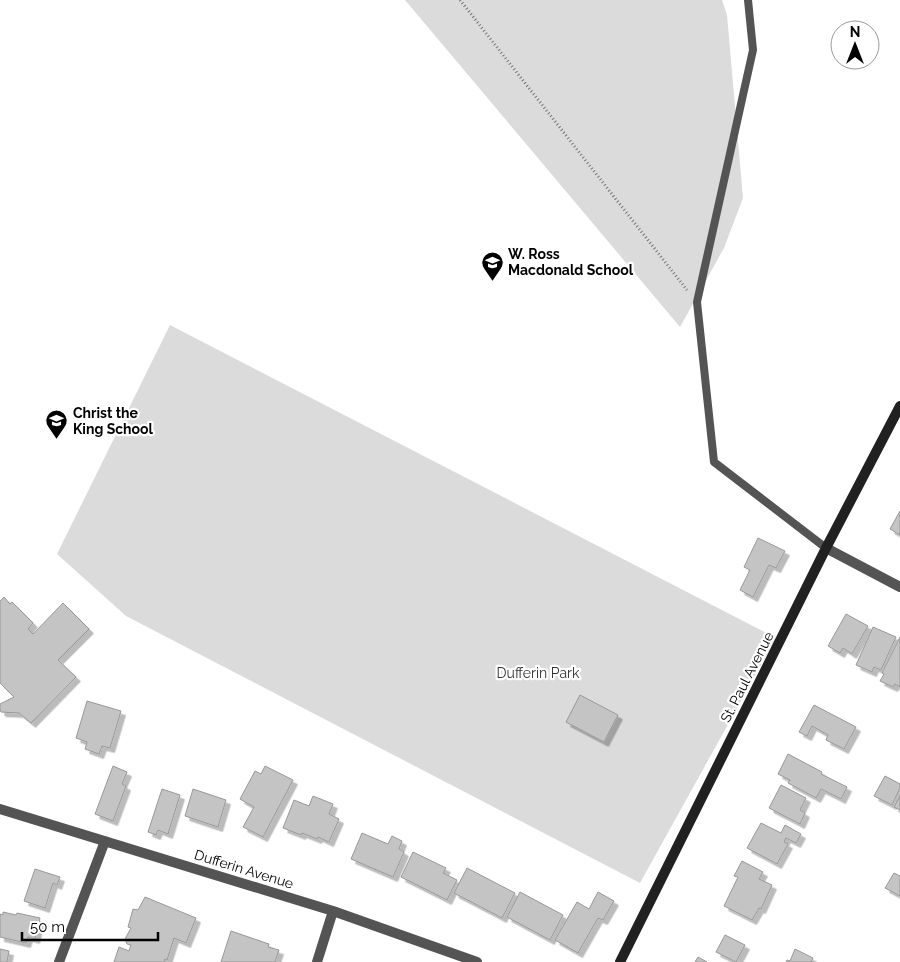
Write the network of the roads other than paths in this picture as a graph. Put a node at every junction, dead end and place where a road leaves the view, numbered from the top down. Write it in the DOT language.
graph roads {
  1 [pos="748,0"];
  2 [pos="900,406"];
  3 [pos="826,548"];
  4 [pos="900,586"];
  5 [pos="0,809"];
  6 [pos="105,841"];
  7 [pos="332,911"];
  8 [pos="60,962"];
  9 [pos="317,962"];
  10 [pos="477,962"];
  11 [pos="620,962"];
  1 -- 3 [label="lane"];
  2 -- 3 [label="main road, St. Paul Avenue"];
  3 -- 4 [label="street"];
  3 -- 11 [label="main road, St. Paul Avenue"];
  5 -- 6 [label="street, Dufferin Avenue"];
  6 -- 7 [label="street, Dufferin Avenue"];
  6 -- 8 [label="street"];
  7 -- 9 [label="street"];
  7 -- 10 [label="street, Dufferin Avenue"];
}
